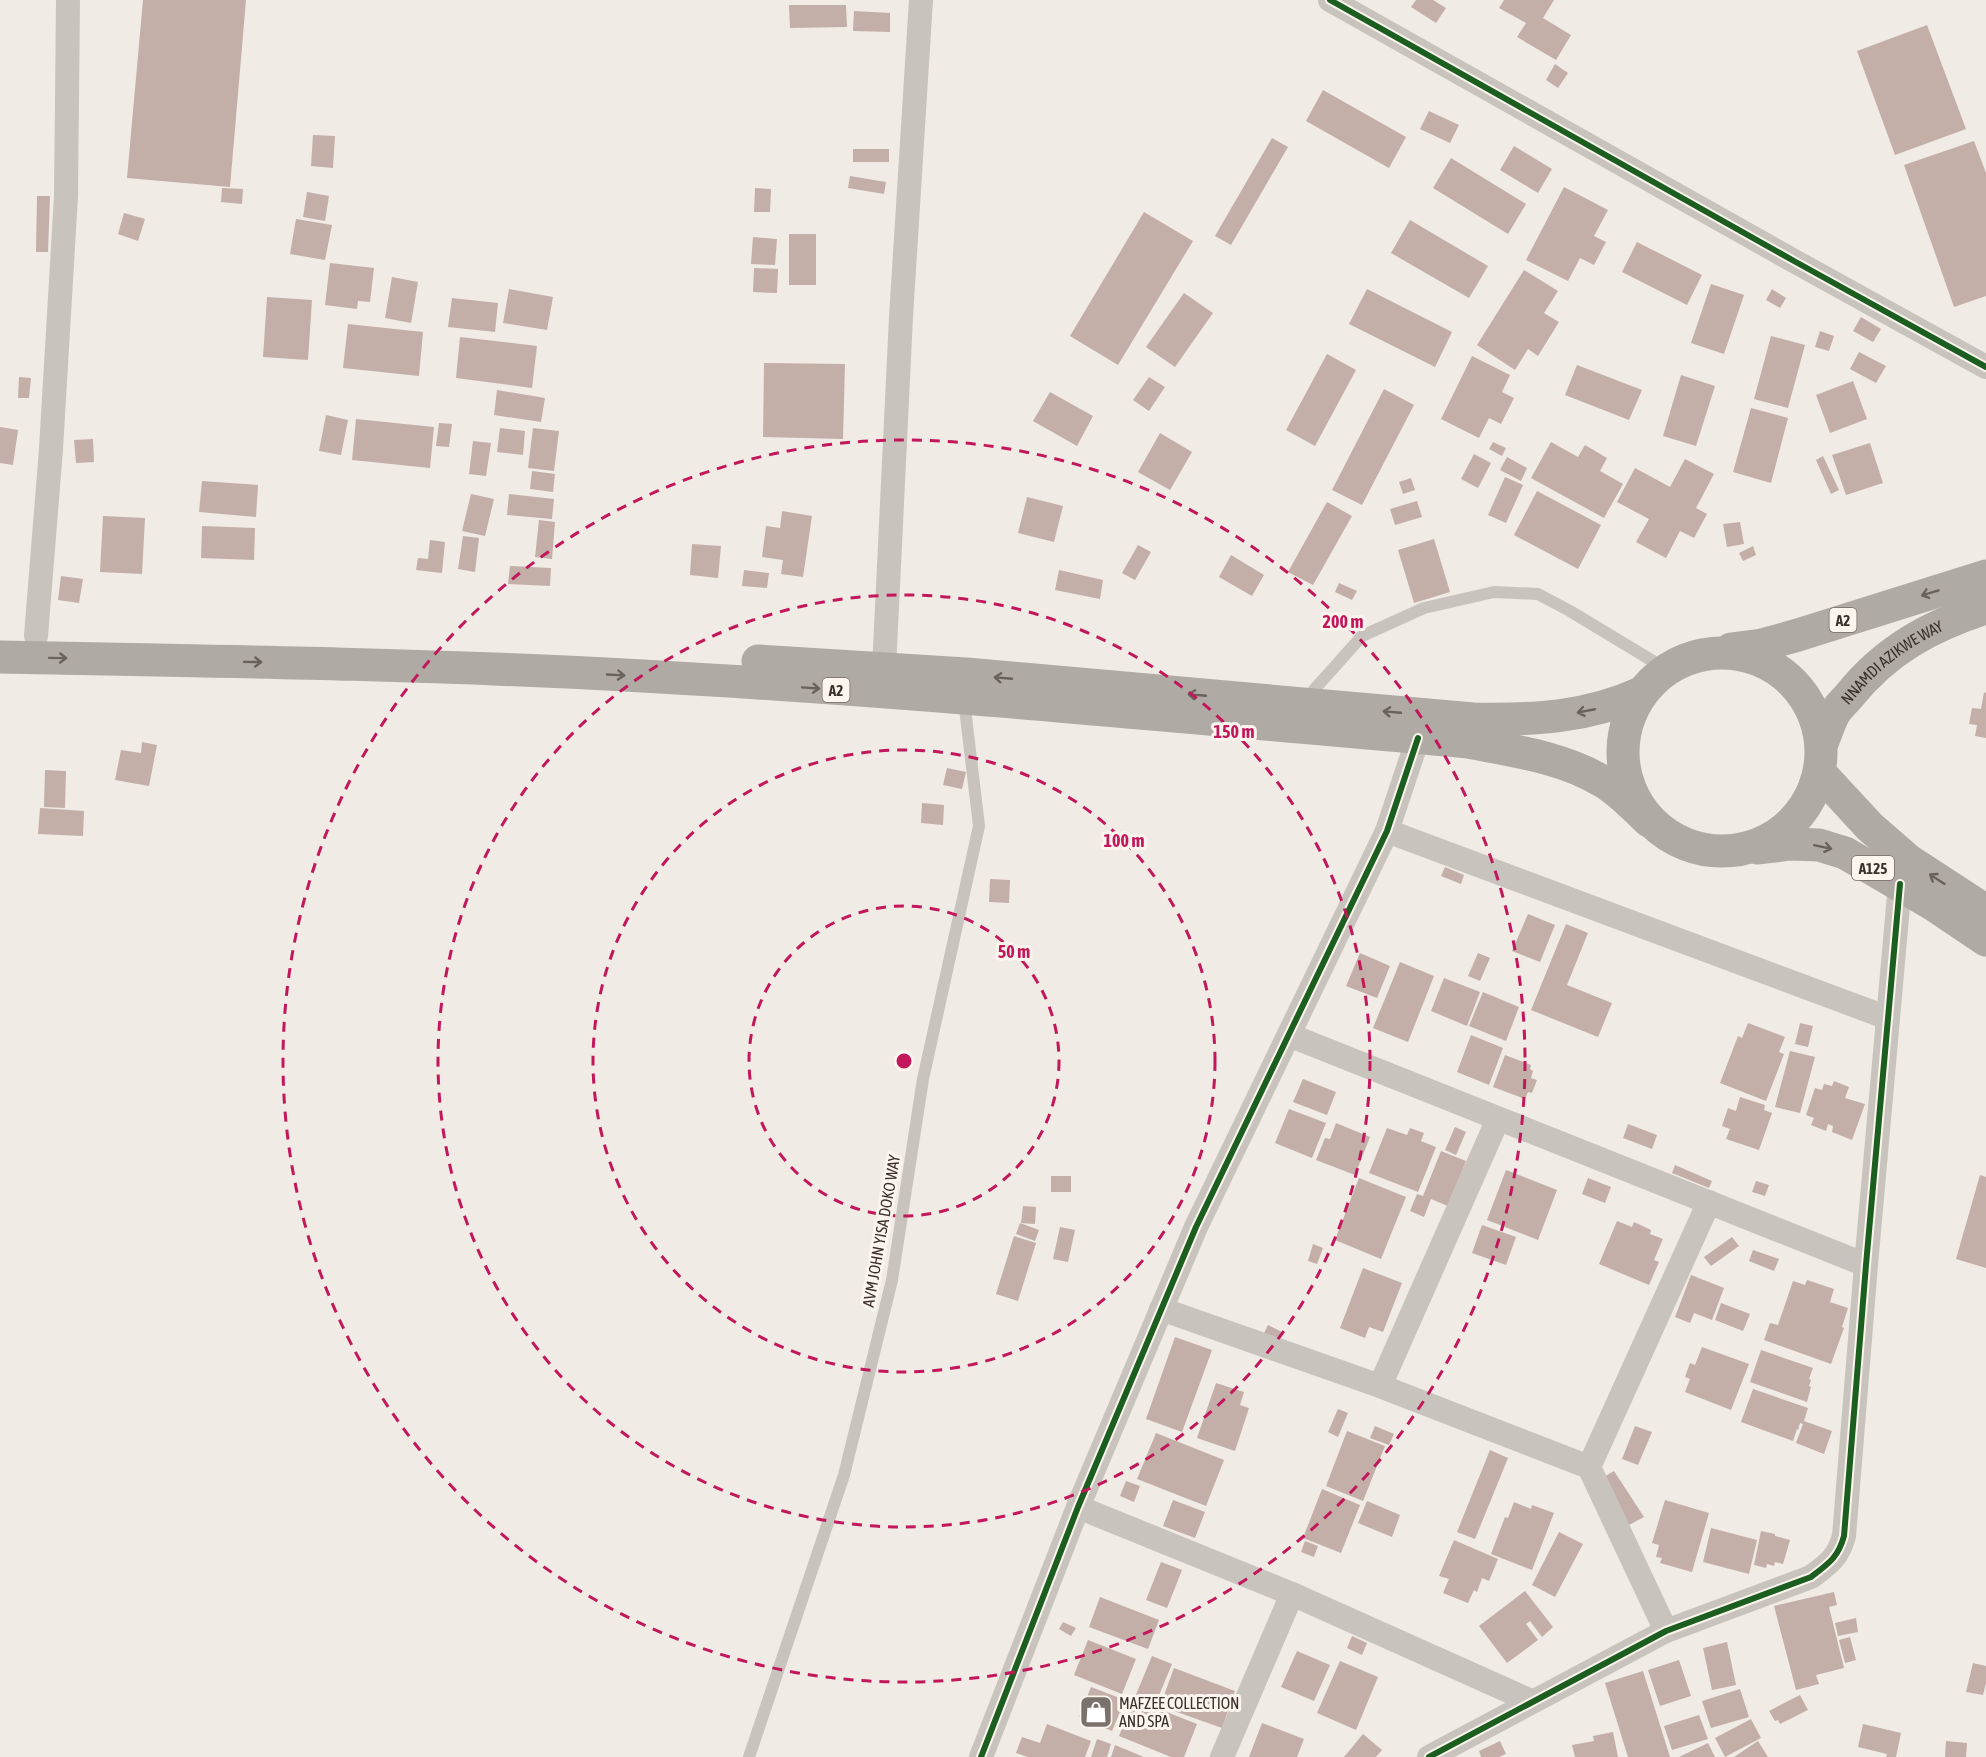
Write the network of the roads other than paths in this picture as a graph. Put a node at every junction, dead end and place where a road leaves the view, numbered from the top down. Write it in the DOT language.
graph roads {
  1 [pos="68,0"];
  2 [pos="921,0"];
  3 [pos="1330,0"];
  4 [pos="1361,8"];
  5 [pos="1986,367"];
  6 [pos="1986,576"];
  7 [pos="1986,608"];
  8 [pos="0,636"];
  9 [pos="36,636"];
  10 [pos="1698,655"];
  11 [pos="0,657"];
  12 [pos="884,669"];
  13 [pos="1666,669"];
  14 [pos="1641,693"];
  15 [pos="964,699"];
  16 [pos="1302,704"];
  17 [pos="1418,738"];
  18 [pos="1821,758"];
  19 [pos="1649,820"];
  20 [pos="1387,831"];
  21 [pos="1744,850"];
  22 [pos="1900,884"];
  23 [pos="1986,911"];
  24 [pos="1986,940"];
  25 [pos="1888,1018"];
  26 [pos="1289,1035"];
  27 [pos="1498,1119"];
  28 [pos="1708,1202"];
  29 [pos="1866,1265"];
  30 [pos="1161,1309"];
  31 [pos="1380,1386"];
  32 [pos="1589,1467"];
  33 [pos="1078,1506"];
  34 [pos="1292,1594"];
  35 [pos="1666,1631"];
  36 [pos="1532,1701"];
  37 [pos="749,1757"];
  38 [pos="981,1757"];
  39 [pos="1222,1757"];
  40 [pos="1429,1757"];
  1 -- 9 [label="street"];
  2 -- 12 [label="street"];
  3 -- 4 [label="street"];
  4 -- 5 [label="street"];
  6 -- 10 [label="highway, NNAMDI AZIKWE WAY / A2, one-way"];
  7 -- 18 [label="highway, NNAMDI AZIKWE WAY"];
  8 -- 9 [label="highway, A2"];
  9 -- 12 [label="highway, A2"];
  10 -- 13 [label="highway"];
  10 -- 18 [label="highway"];
  11 -- 15 [label="highway, A2, one-way"];
  16 -- 12 [label="highway, A2, one-way"];
  13 -- 14 [label="highway"];
  13 -- 16 [label="lane"];
  14 -- 16 [label="highway, A2, one-way"];
  14 -- 19 [label="highway"];
  15 -- 17 [label="highway, A2"];
  15 -- 37 [label="lane, AVM JOHN YISA DOKO WAY"];
  17 -- 19 [label="highway, A2"];
  17 -- 20 [label="street"];
  18 -- 21 [label="highway"];
  23 -- 18 [label="highway, A125, one-way"];
  19 -- 21 [label="highway"];
  20 -- 25 [label="street"];
  20 -- 26 [label="street"];
  21 -- 22 [label="highway, A125, one-way"];
  22 -- 24 [label="highway, A125"];
  22 -- 25 [label="street"];
  25 -- 29 [label="street"];
  26 -- 27 [label="street"];
  26 -- 30 [label="street"];
  27 -- 28 [label="street"];
  27 -- 31 [label="street"];
  28 -- 29 [label="street"];
  28 -- 32 [label="street"];
  29 -- 35 [label="street"];
  30 -- 31 [label="street"];
  30 -- 33 [label="street"];
  31 -- 32 [label="street"];
  32 -- 35 [label="street"];
  33 -- 34 [label="street"];
  33 -- 38 [label="street"];
  34 -- 36 [label="street"];
  34 -- 39 [label="street"];
  35 -- 36 [label="street"];
  36 -- 40 [label="street"];
}
